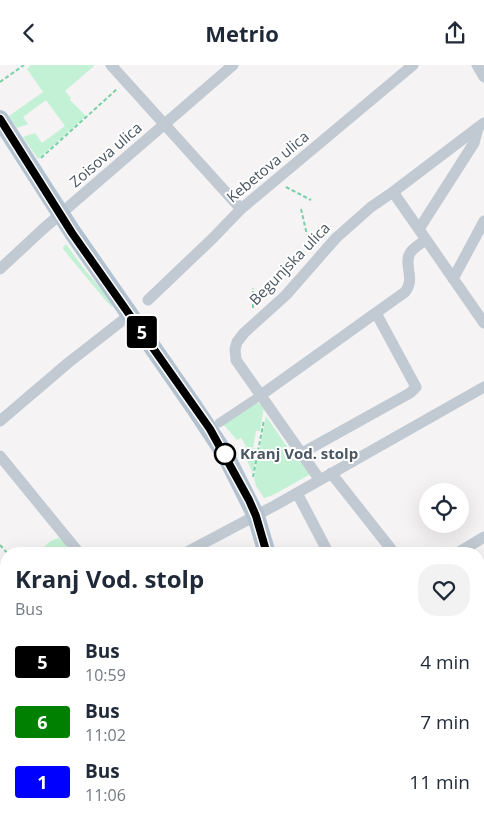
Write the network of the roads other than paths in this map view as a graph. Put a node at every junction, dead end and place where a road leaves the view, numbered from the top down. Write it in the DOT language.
graph roads {
  1 [pos="111,65"];
  2 [pos="233,65"];
  3 [pos="413,65"];
  4 [pos="478,65"];
  5 [pos="484,77"];
  6 [pos="0,119"];
  7 [pos="164,123"];
  8 [pos="481,125"];
  9 [pos="393,192"];
  10 [pos="241,209"];
  11 [pos="60,214"];
  12 [pos="484,221"];
  13 [pos="419,229"];
  14 [pos="426,239"];
  15 [pos="0,269"];
  16 [pos="453,279"];
  17 [pos="148,300"];
  18 [pos="376,313"];
  19 [pos="122,319"];
  20 [pos="484,323"];
  21 [pos="484,387"];
  22 [pos="265,396"];
  23 [pos="0,421"];
  24 [pos="219,423"];
  25 [pos="302,453"];
  26 [pos="0,456"];
  27 [pos="331,473"];
  28 [pos="320,480"];
  29 [pos="297,493"];
  30 [pos="256,516"];
  31 [pos="484,537"];
  32 [pos="74,547"];
  33 [pos="196,547"];
  34 [pos="265,547"];
  35 [pos="325,547"];
  36 [pos="389,547"];
  37 [pos="468,547"];
  1 -- 7 [label="street"];
  2 -- 7 [label="street, Zoisova ulica"];
  3 -- 10 [label="street, Kebetova ulica"];
  4 -- 5 [label="street"];
  6 -- 11 [label="main road"];
  7 -- 10 [label="street"];
  7 -- 11 [label="street, Zoisova ulica"];
  8 -- 9 [label="street, Begunjska ulica"];
  8 -- 13 [label="street, Begunjska ulica"];
  9 -- 13 [label="street"];
  9 -- 22 [label="street, Begunjska ulica"];
  10 -- 17 [label="street, Kebetova ulica"];
  11 -- 15 [label="street, Zoisova ulica"];
  11 -- 30 [label="main road"];
  12 -- 16 [label="street"];
  13 -- 14 [label="street"];
  14 -- 16 [label="street"];
  14 -- 18 [label="street"];
  16 -- 20 [label="street"];
  18 -- 22 [label="street"];
  18 -- 25 [label="street"];
  19 -- 23 [label="street"];
  21 -- 27 [label="street"];
  22 -- 24 [label="street"];
  22 -- 25 [label="street, Begunjska ulica"];
  25 -- 28 [label="street, Begunjska ulica"];
  26 -- 32 [label="street"];
  27 -- 28 [label="street"];
  27 -- 36 [label="street"];
  28 -- 29 [label="street"];
  29 -- 30 [label="street"];
  29 -- 35 [label="street"];
  30 -- 33 [label="street"];
  30 -- 34 [label="main road"];
  31 -- 37 [label="street"];
}
